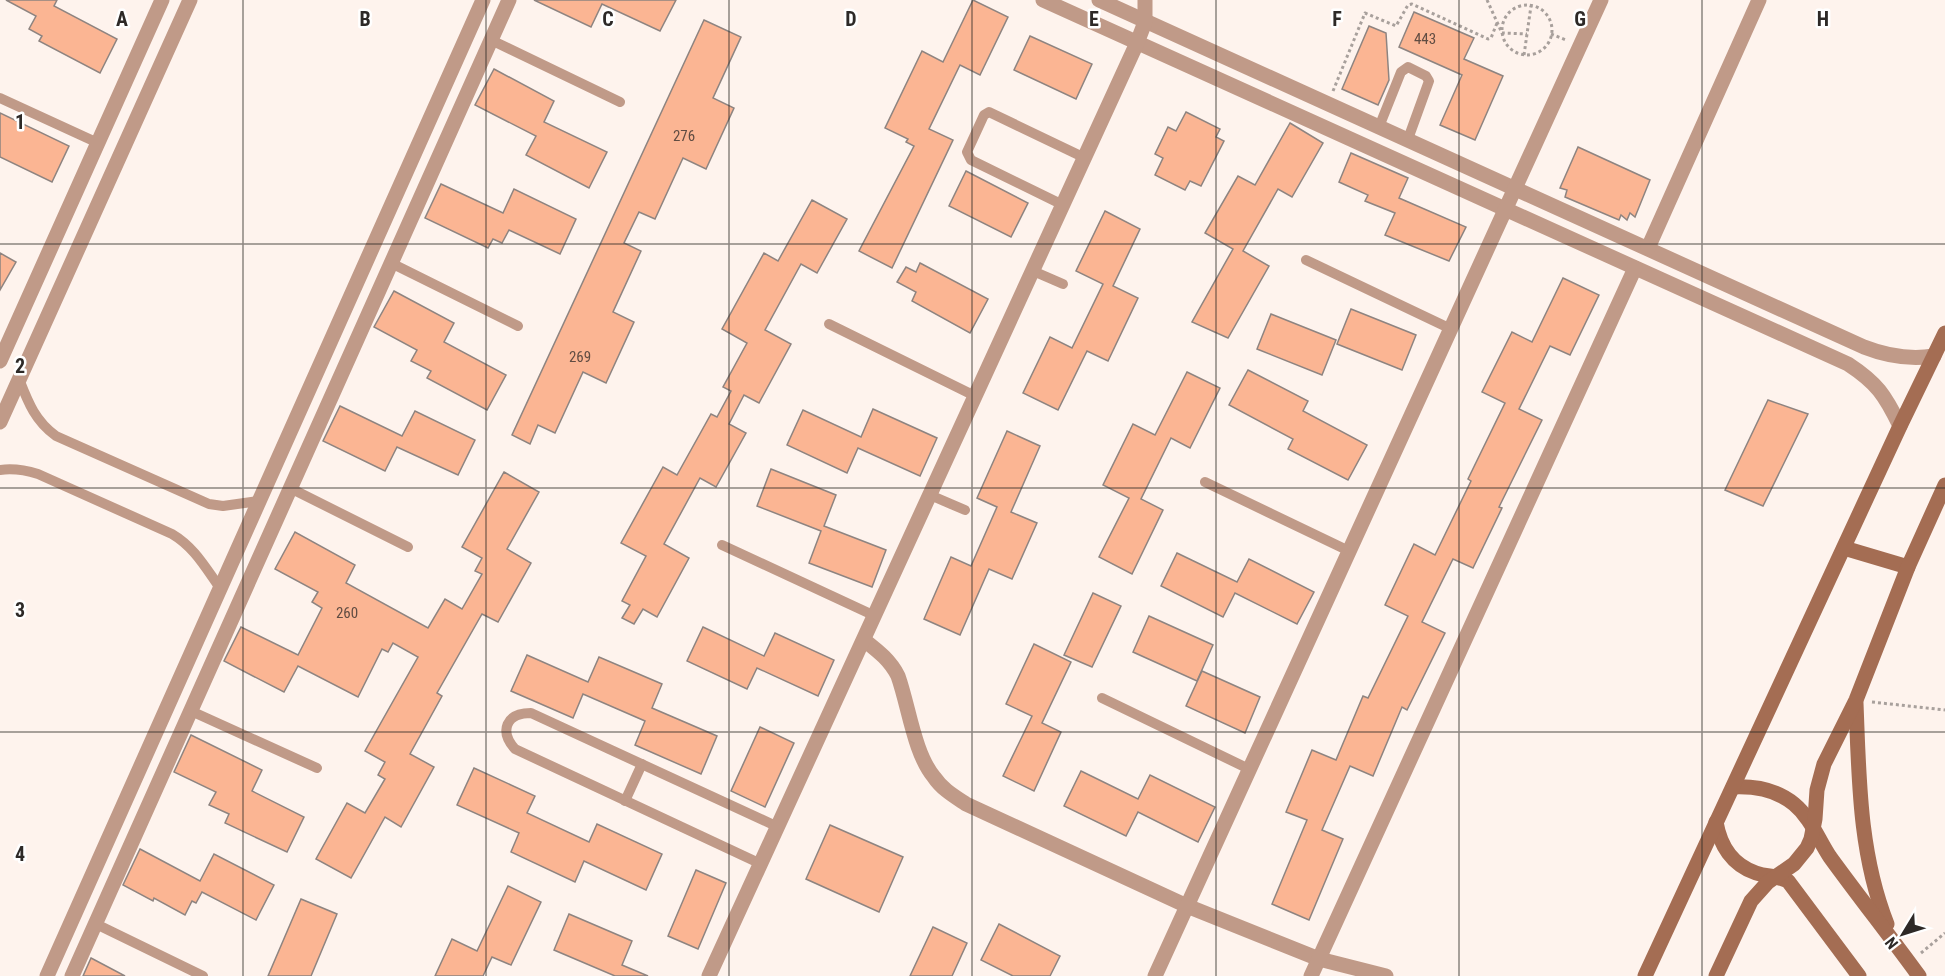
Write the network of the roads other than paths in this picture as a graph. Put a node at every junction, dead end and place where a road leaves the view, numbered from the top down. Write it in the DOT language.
graph roads {
  1 [pos="162,0"];
  2 [pos="190,0"];
  3 [pos="483,0"];
  4 [pos="509,0"];
  5 [pos="1043,0"];
  6 [pos="1099,0"];
  7 [pos="1145,0"];
  8 [pos="1601,0"];
  9 [pos="1759,0"];
  10 [pos="1145,22"];
  11 [pos="491,40"];
  12 [pos="1137,42"];
  13 [pos="0,98"];
  14 [pos="621,102"];
  15 [pos="1379,126"];
  16 [pos="1407,140"];
  17 [pos="98,143"];
  18 [pos="1085,158"];
  19 [pos="1515,187"];
  20 [pos="1063,206"];
  21 [pos="1505,209"];
  22 [pos="1648,249"];
  23 [pos="1306,260"];
  24 [pos="391,263"];
  25 [pos="1635,268"];
  26 [pos="1033,271"];
  27 [pos="1063,284"];
  28 [pos="830,324"];
  29 [pos="518,326"];
  30 [pos="1451,328"];
  31 [pos="1945,333"];
  32 [pos="1934,356"];
  33 [pos="0,361"];
  34 [pos="19,379"];
  35 [pos="975,396"];
  36 [pos="0,422"];
  37 [pos="1900,426"];
  38 [pos="0,470"];
  39 [pos="1205,482"];
  40 [pos="1945,484"];
  41 [pos="290,488"];
  42 [pos="930,495"];
  43 [pos="259,501"];
  44 [pos="965,510"];
  45 [pos="722,545"];
  46 [pos="408,547"];
  47 [pos="1844,548"];
  48 [pos="1349,552"];
  49 [pos="1908,567"];
  50 [pos="220,588"];
  51 [pos="875,616"];
  52 [pos="864,640"];
  53 [pos="1102,698"];
  54 [pos="1856,700"];
  55 [pos="191,711"];
  56 [pos="642,764"];
  57 [pos="317,768"];
  58 [pos="1249,769"];
  59 [pos="1733,787"];
  60 [pos="625,801"];
  61 [pos="1716,822"];
  62 [pos="778,827"];
  63 [pos="1814,829"];
  64 [pos="761,864"];
  65 [pos="1776,875"];
  66 [pos="1187,906"];
  67 [pos="96,924"];
  68 [pos="1893,941"];
  69 [pos="1319,959"];
  70 [pos="47,976"];
  71 [pos="72,976"];
  72 [pos="203,976"];
  73 [pos="709,976"];
  74 [pos="1155,976"];
  75 [pos="1311,976"];
  76 [pos="1386,976"];
  77 [pos="1645,976"];
  78 [pos="1716,976"];
  79 [pos="1859,976"];
  80 [pos="1919,976"];
  1 -- 17 [label="street"];
  2 -- 34 [label="street"];
  3 -- 43 [label="street"];
  4 -- 11 [label="street"];
  5 -- 12 [label="street"];
  6 -- 10 [label="street"];
  7 -- 10 [label="street"];
  8 -- 19 [label="street"];
  9 -- 22 [label="street"];
  10 -- 12 [label="street"];
  10 -- 15 [label="street"];
  11 -- 14 [label="lane"];
  11 -- 24 [label="street"];
  12 -- 18 [label="street"];
  12 -- 21 [label="street"];
  13 -- 17 [label="lane"];
  15 -- 16 [label="street"];
  15 -- 16 [label="lane"];
  16 -- 19 [label="street"];
  17 -- 33 [label="street"];
  18 -- 20 [label="street"];
  18 -- 20 [label="lane"];
  19 -- 21 [label="street"];
  19 -- 22 [label="street"];
  20 -- 26 [label="street"];
  21 -- 25 [label="street"];
  21 -- 30 [label="street"];
  22 -- 32 [label="street"];
  23 -- 30 [label="lane"];
  24 -- 29 [label="lane"];
  24 -- 41 [label="street"];
  25 -- 37 [label="street"];
  25 -- 69 [label="street"];
  26 -- 27 [label="lane"];
  26 -- 35 [label="street"];
  28 -- 35 [label="lane"];
  30 -- 48 [label="street"];
  31 -- 32 [label="street"];
  32 -- 37 [label="street"];
  34 -- 36 [label="street"];
  34 -- 43 [label="lane"];
  35 -- 42 [label="street"];
  37 -- 47 [label="street"];
  38 -- 50 [label="lane"];
  39 -- 48 [label="lane"];
  40 -- 49 [label="street"];
  41 -- 46 [label="lane"];
  41 -- 55 [label="street"];
  42 -- 44 [label="lane"];
  42 -- 51 [label="street"];
  43 -- 50 [label="street"];
  45 -- 51 [label="lane"];
  47 -- 49 [label="street"];
  47 -- 59 [label="street"];
  48 -- 58 [label="street"];
  49 -- 54 [label="street"];
  50 -- 70 [label="street"];
  51 -- 52 [label="street"];
  52 -- 62 [label="street"];
  52 -- 66 [label="street"];
  53 -- 58 [label="lane"];
  54 -- 63 [label="street"];
  54 -- 68 [label="street"];
  55 -- 57 [label="lane"];
  55 -- 67 [label="street"];
  56 -- 60 [label="lane"];
  56 -- 60 [label="lane"];
  56 -- 62 [label="lane"];
  58 -- 66 [label="street"];
  59 -- 61 [label="street"];
  59 -- 63 [label="street"];
  60 -- 64 [label="lane"];
  61 -- 65 [label="street"];
  61 -- 77 [label="street"];
  62 -- 64 [label="street"];
  63 -- 65 [label="street"];
  63 -- 68 [label="street"];
  64 -- 73 [label="street"];
  65 -- 78 [label="street"];
  65 -- 79 [label="street"];
  66 -- 69 [label="street"];
  66 -- 74 [label="street"];
  67 -- 71 [label="street"];
  67 -- 72 [label="lane"];
  68 -- 80 [label="street"];
  69 -- 75 [label="street"];
  69 -- 76 [label="street"];
}
